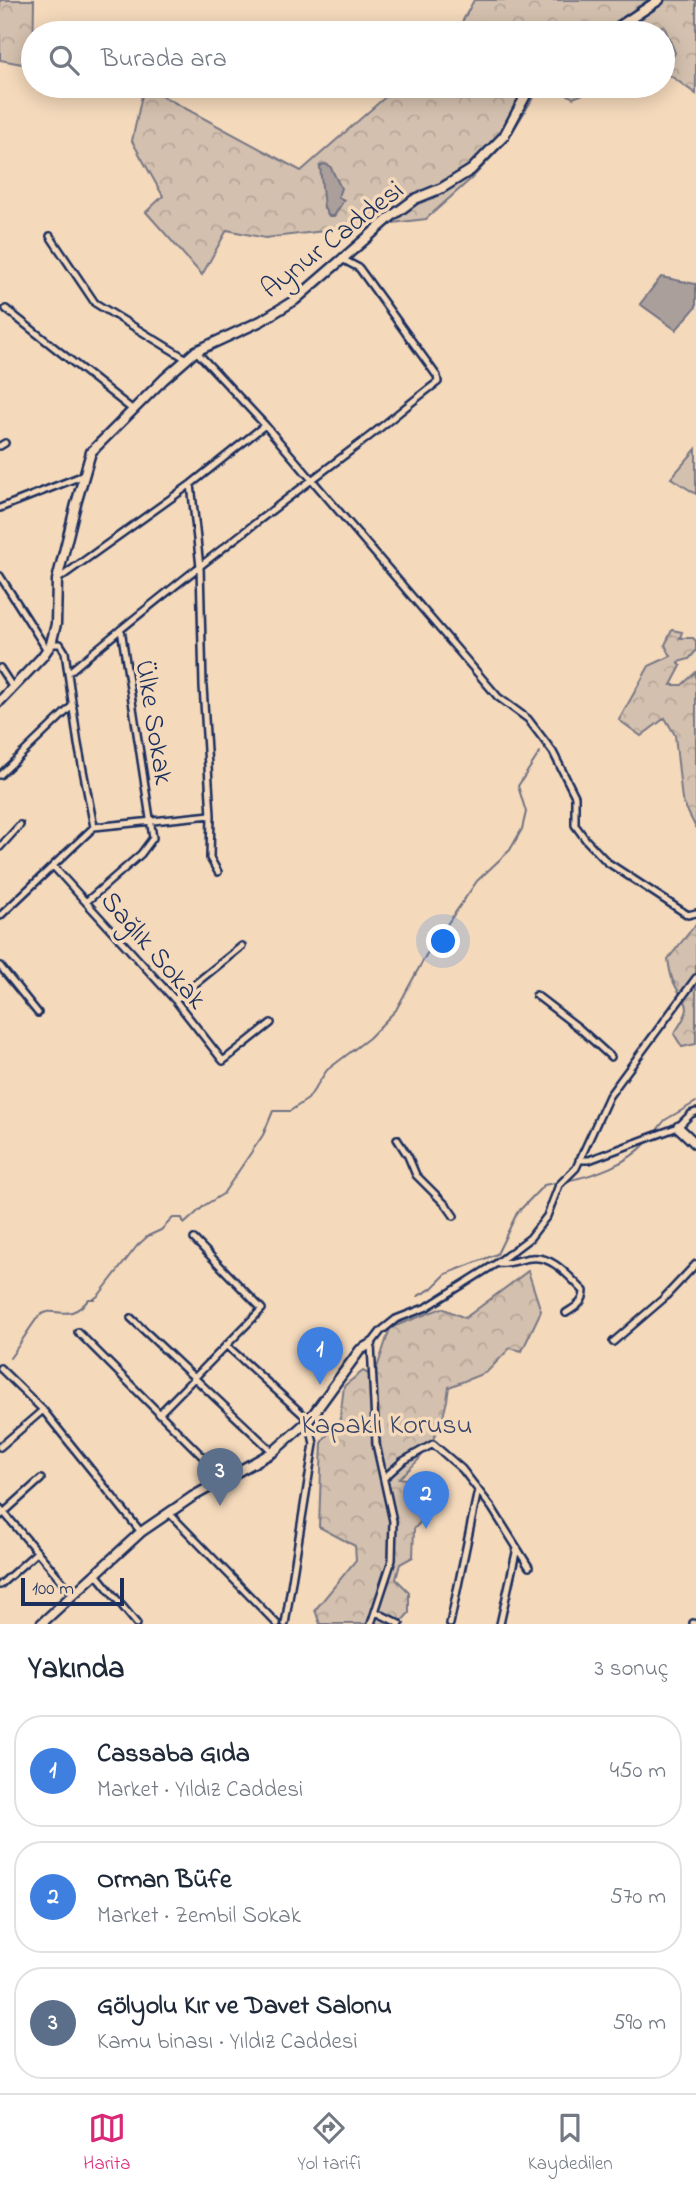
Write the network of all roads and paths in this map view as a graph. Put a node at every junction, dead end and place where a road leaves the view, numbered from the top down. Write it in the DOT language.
graph roads {
  1 [pos="659,0"];
  2 [pos="627,21"];
  3 [pos="524,98"];
  4 [pos="50,236"];
  5 [pos="342,259"];
  6 [pos="6,309"];
  7 [pos="196,351"];
  8 [pos="186,358"];
  9 [pos="133,410"];
  10 [pos="265,425"];
  11 [pos="84,475"];
  12 [pos="311,480"];
  13 [pos="191,484"];
  14 [pos="0,508"];
  15 [pos="200,567"];
  16 [pos="0,576"];
  17 [pos="57,580"];
  18 [pos="121,629"];
  19 [pos="49,647"];
  20 [pos="0,667"];
  21 [pos="68,673"];
  22 [pos="13,688"];
  23 [pos="0,701"];
  24 [pos="72,705"];
  25 [pos="0,775"];
  26 [pos="211,815"];
  27 [pos="150,821"];
  28 [pos="20,825"];
  29 [pos="94,827"];
  30 [pos="0,847"];
  31 [pos="53,866"];
  32 [pos="218,872"];
  33 [pos="86,902"];
  34 [pos="696,912"];
  35 [pos="0,916"];
  36 [pos="242,946"];
  37 [pos="0,966"];
  38 [pos="696,978"];
  39 [pos="536,995"];
  40 [pos="175,1000"];
  41 [pos="38,1013"];
  42 [pos="271,1023"];
  43 [pos="611,1057"];
  44 [pos="696,1112"];
  45 [pos="678,1127"];
  46 [pos="397,1139"];
  47 [pos="696,1144"];
  48 [pos="579,1160"];
  49 [pos="454,1216"];
  50 [pos="194,1239"];
  51 [pos="497,1263"];
  52 [pos="696,1264"];
  53 [pos="566,1313"];
  54 [pos="131,1318"];
  55 [pos="78,1332"];
  56 [pos="613,1342"];
  57 [pos="371,1344"];
  58 [pos="226,1345"];
  59 [pos="0,1368"];
  60 [pos="194,1377"];
  61 [pos="43,1410"];
  62 [pos="159,1414"];
  63 [pos="309,1420"];
  64 [pos="0,1447"];
  65 [pos="273,1452"];
  66 [pos="41,1479"];
  67 [pos="384,1479"];
  68 [pos="223,1480"];
  69 [pos="478,1490"];
  70 [pos="1,1512"];
  71 [pos="169,1513"];
  72 [pos="141,1532"];
  73 [pos="517,1548"];
  74 [pos="37,1552"];
  75 [pos="529,1567"];
  76 [pos="96,1574"];
  77 [pos="0,1585"];
  78 [pos="73,1594"];
  79 [pos="376,1612"];
  80 [pos="41,1624"];
  81 [pos="136,1624"];
  82 [pos="277,1624"];
  83 [pos="285,1624"];
  84 [pos="371,1624"];
  85 [pos="400,1624"];
  86 [pos="450,1624"];
  87 [pos="500,1624"];
  1 -- 2 [label="street"];
  3 -- 5 [label="street, Aynur Caddesi"];
  4 -- 8 [label="street"];
  5 -- 7 [label="street, Aynur Caddesi"];
  5 -- 12 [label="street"];
  6 -- 9 [label="street"];
  7 -- 8 [label="street, Aynur Caddesi"];
  7 -- 10 [label="street"];
  8 -- 9 [label="street, Aynur Caddesi"];
  9 -- 11 [label="street, Aynur Caddesi"];
  10 -- 12 [label="street"];
  10 -- 13 [label="street"];
  11 -- 14 [label="street"];
  11 -- 17 [label="street, Aynur Caddesi"];
  12 -- 15 [label="street"];
  12 -- 34 [label="street"];
  13 -- 15 [label="street"];
  13 -- 17 [label="street"];
  15 -- 18 [label="street"];
  15 -- 26 [label="street"];
  16 -- 19 [label="street"];
  17 -- 19 [label="street, Aynur Caddesi"];
  18 -- 21 [label="street"];
  18 -- 27 [label="street, Ülke Sokak"];
  19 -- 21 [label="street"];
  19 -- 22 [label="street"];
  20 -- 22 [label="street"];
  21 -- 24 [label="street"];
  22 -- 23 [label="street"];
  24 -- 25 [label="street"];
  24 -- 29 [label="street"];
  26 -- 27 [label="street"];
  26 -- 32 [label="street"];
  27 -- 29 [label="street"];
  27 -- 33 [label="street"];
  28 -- 30 [label="street"];
  29 -- 31 [label="street"];
  31 -- 33 [label="street, Sağlık Sokak"];
  31 -- 35 [label="street"];
  33 -- 40 [label="street, Sağlık Sokak"];
  36 -- 40 [label="street"];
  37 -- 41 [label="street"];
  38 -- 48 [label="street"];
  39 -- 43 [label="street"];
  40 -- 42 [label="street, Sağlık Sokak"];
  44 -- 45 [label="street"];
  45 -- 47 [label="street"];
  45 -- 48 [label="street"];
  46 -- 49 [label="street"];
  48 -- 51 [label="street"];
  50 -- 58 [label="street"];
  51 -- 53 [label="street"];
  51 -- 57 [label="street"];
  52 -- 56 [label="street"];
  54 -- 60 [label="street"];
  55 -- 62 [label="street"];
  57 -- 63 [label="street"];
  57 -- 67 [label="street"];
  58 -- 60 [label="street"];
  58 -- 63 [label="street"];
  59 -- 61 [label="street"];
  60 -- 62 [label="street"];
  60 -- 65 [label="street"];
  61 -- 64 [label="street"];
  61 -- 72 [label="street"];
  62 -- 68 [label="street"];
  63 -- 65 [label="street"];
  63 -- 83 [label="street"];
  65 -- 68 [label="street"];
  66 -- 70 [label="street"];
  67 -- 69 [label="street"];
  67 -- 79 [label="street"];
  68 -- 71 [label="street"];
  69 -- 73 [label="street"];
  69 -- 86 [label="street"];
  70 -- 74 [label="street"];
  71 -- 72 [label="street"];
  71 -- 82 [label="street"];
  72 -- 76 [label="street"];
  73 -- 75 [label="street"];
  73 -- 87 [label="street"];
  74 -- 77 [label="street"];
  74 -- 78 [label="street"];
  76 -- 78 [label="street"];
  76 -- 81 [label="street"];
  78 -- 80 [label="street"];
  79 -- 84 [label="street"];
  79 -- 85 [label="street"];
}
